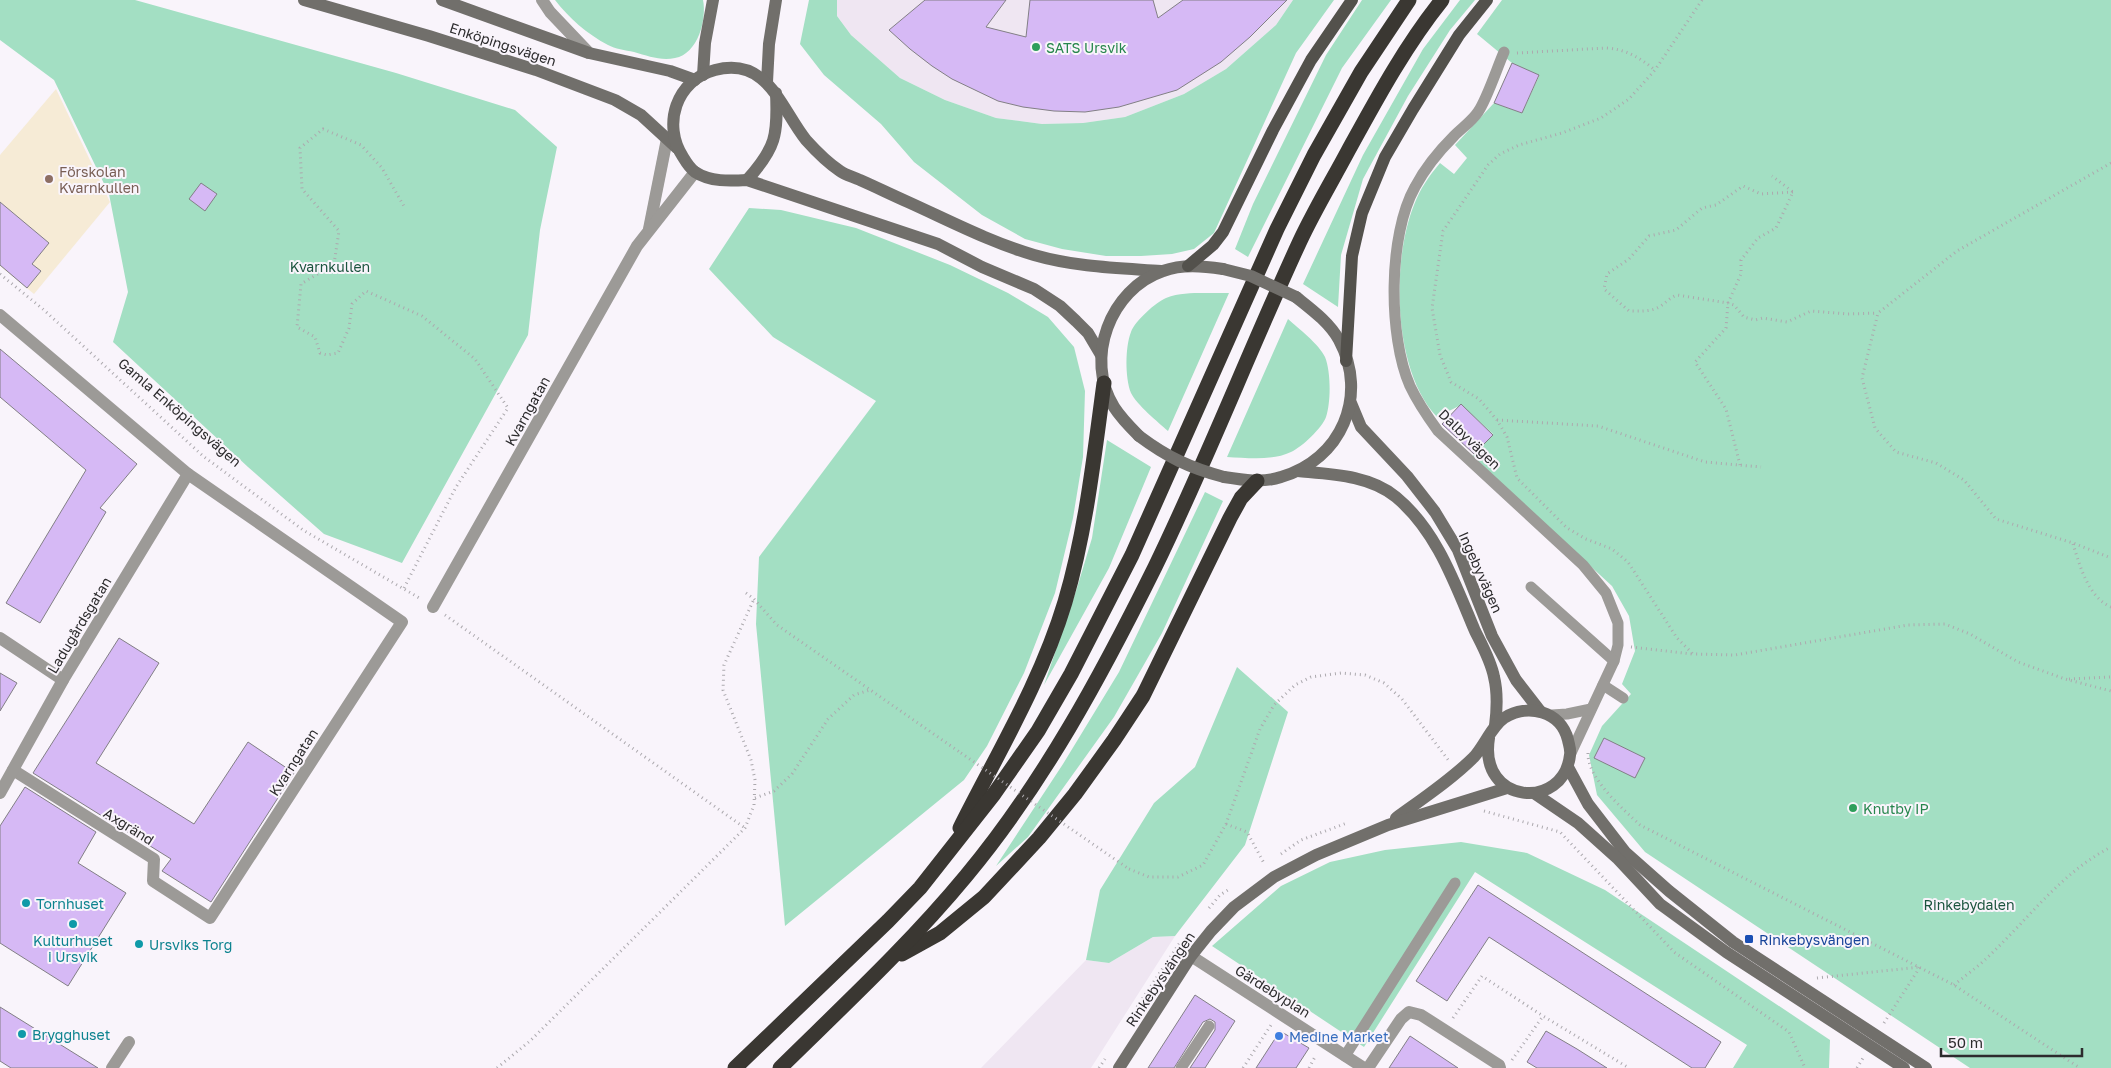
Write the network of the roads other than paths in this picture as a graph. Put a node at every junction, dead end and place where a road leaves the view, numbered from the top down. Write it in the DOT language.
graph roads {
  1 [pos="304,0"];
  2 [pos="442,0"];
  3 [pos="542,0"];
  4 [pos="713,0"];
  5 [pos="776,0"];
  6 [pos="1352,0"];
  7 [pos="1408,0"];
  8 [pos="1442,0"];
  9 [pos="1487,0"];
  10 [pos="589,52"];
  11 [pos="1504,52"];
  12 [pos="699,77"];
  13 [pos="767,82"];
  14 [pos="776,93"];
  15 [pos="667,139"];
  16 [pos="678,148"];
  17 [pos="695,172"];
  18 [pos="747,180"];
  19 [pos="648,232"];
  20 [pos="1188,266"];
  21 [pos="1161,271"];
  22 [pos="0,315"];
  23 [pos="1101,355"];
  24 [pos="1346,361"];
  25 [pos="1104,383"];
  26 [pos="1351,403"];
  27 [pos="1298,471"];
  28 [pos="188,474"];
  29 [pos="1258,481"];
  30 [pos="1531,586"];
  31 [pos="434,607"];
  32 [pos="0,638"];
  33 [pos="1614,661"];
  34 [pos="64,680"];
  35 [pos="1603,685"];
  36 [pos="1623,698"];
  37 [pos="1591,709"];
  38 [pos="1546,713"];
  39 [pos="1495,726"];
  40 [pos="1489,738"];
  41 [pos="1571,753"];
  42 [pos="1568,767"];
  43 [pos="13,770"];
  44 [pos="1507,788"];
  45 [pos="0,793"];
  46 [pos="1534,793"];
  47 [pos="1388,824"];
  48 [pos="944,858"];
  49 [pos="1455,883"];
  50 [pos="210,918"];
  51 [pos="1191,956"];
  52 [pos="887,962"];
  53 [pos="1209,1026"];
  54 [pos="129,1042"];
  55 [pos="1345,1056"];
  56 [pos="112,1068"];
  57 [pos="735,1068"];
  58 [pos="780,1068"];
  59 [pos="1119,1068"];
  60 [pos="1181,1068"];
  61 [pos="1364,1068"];
  62 [pos="1368,1068"];
  63 [pos="1500,1068"];
  64 [pos="1904,1068"];
  65 [pos="1926,1068"];
  1 -- 15 [label="street, Enköpingsvägen"];
  2 -- 10 [label="street, Enköpingsvägen"];
  3 -- 10 [label="street"];
  4 -- 12 [label="street"];
  5 -- 13 [label="street"];
  6 -- 20 [label="main road"];
  7 -- 48 [label="highway"];
  8 -- 52 [label="highway"];
  9 -- 24 [label="main road"];
  10 -- 12 [label="street, Enköpingsvägen"];
  11 -- 33 [label="lane, Dalbyvägen"];
  12 -- 13 [label="street"];
  12 -- 16 [label="street"];
  13 -- 14 [label="street"];
  14 -- 18 [label="street"];
  14 -- 21 [label="street"];
  15 -- 16 [label="street, Enköpingsvägen"];
  15 -- 19 [label="street"];
  16 -- 17 [label="street"];
  17 -- 18 [label="street"];
  17 -- 19 [label="street, Kvarngatan"];
  18 -- 23 [label="street"];
  19 -- 31 [label="street, Kvarngatan"];
  20 -- 21 [label="street"];
  20 -- 24 [label="street, bridge"];
  21 -- 23 [label="street"];
  22 -- 28 [label="street"];
  23 -- 25 [label="street"];
  24 -- 26 [label="street"];
  25 -- 29 [label="street, bridge"];
  25 -- 48 [label="highway"];
  26 -- 27 [label="street"];
  26 -- 38 [label="street, Ingebyvägen"];
  27 -- 29 [label="street"];
  27 -- 39 [label="street, Ingebyvägen"];
  28 -- 34 [label="street, Ladugårdsgatan"];
  28 -- 50 [label="street, Kvarngatan"];
  29 -- 52 [label="highway"];
  30 -- 33 [label="lane"];
  32 -- 34 [label="street"];
  33 -- 35 [label="lane, Dalbyvägen"];
  34 -- 43 [label="street, Ladugårdsgatan"];
  35 -- 36 [label="lane"];
  35 -- 37 [label="lane, Dalbyvägen"];
  37 -- 38 [label="lane"];
  37 -- 41 [label="lane, Dalbyvägen"];
  38 -- 39 [label="street, Rinkebysvängen"];
  38 -- 41 [label="street"];
  39 -- 40 [label="street, Rinkebysvängen"];
  40 -- 44 [label="street, Rinkebysvängen"];
  40 -- 47 [label="street, Rinkebysvängen"];
  41 -- 42 [label="street"];
  42 -- 46 [label="street"];
  42 -- 65 [label="street"];
  43 -- 45 [label="street, Ladugårdsgatan"];
  43 -- 50 [label="street, Axgränd"];
  44 -- 46 [label="street, Rinkebysvängen"];
  44 -- 47 [label="street, Rinkebysvängen"];
  46 -- 64 [label="street, Rinkebysvängen"];
  47 -- 51 [label="street, Rinkebysvängen"];
  48 -- 57 [label="highway"];
  49 -- 55 [label="lane"];
  51 -- 55 [label="street, Gärdebyplan"];
  51 -- 59 [label="street, Rinkebysvängen"];
  52 -- 58 [label="highway"];
  53 -- 60 [label="lane"];
  54 -- 56 [label="street"];
  55 -- 61 [label="street, Gärdebyplan"];
  62 -- 63 [label="street"];
}
